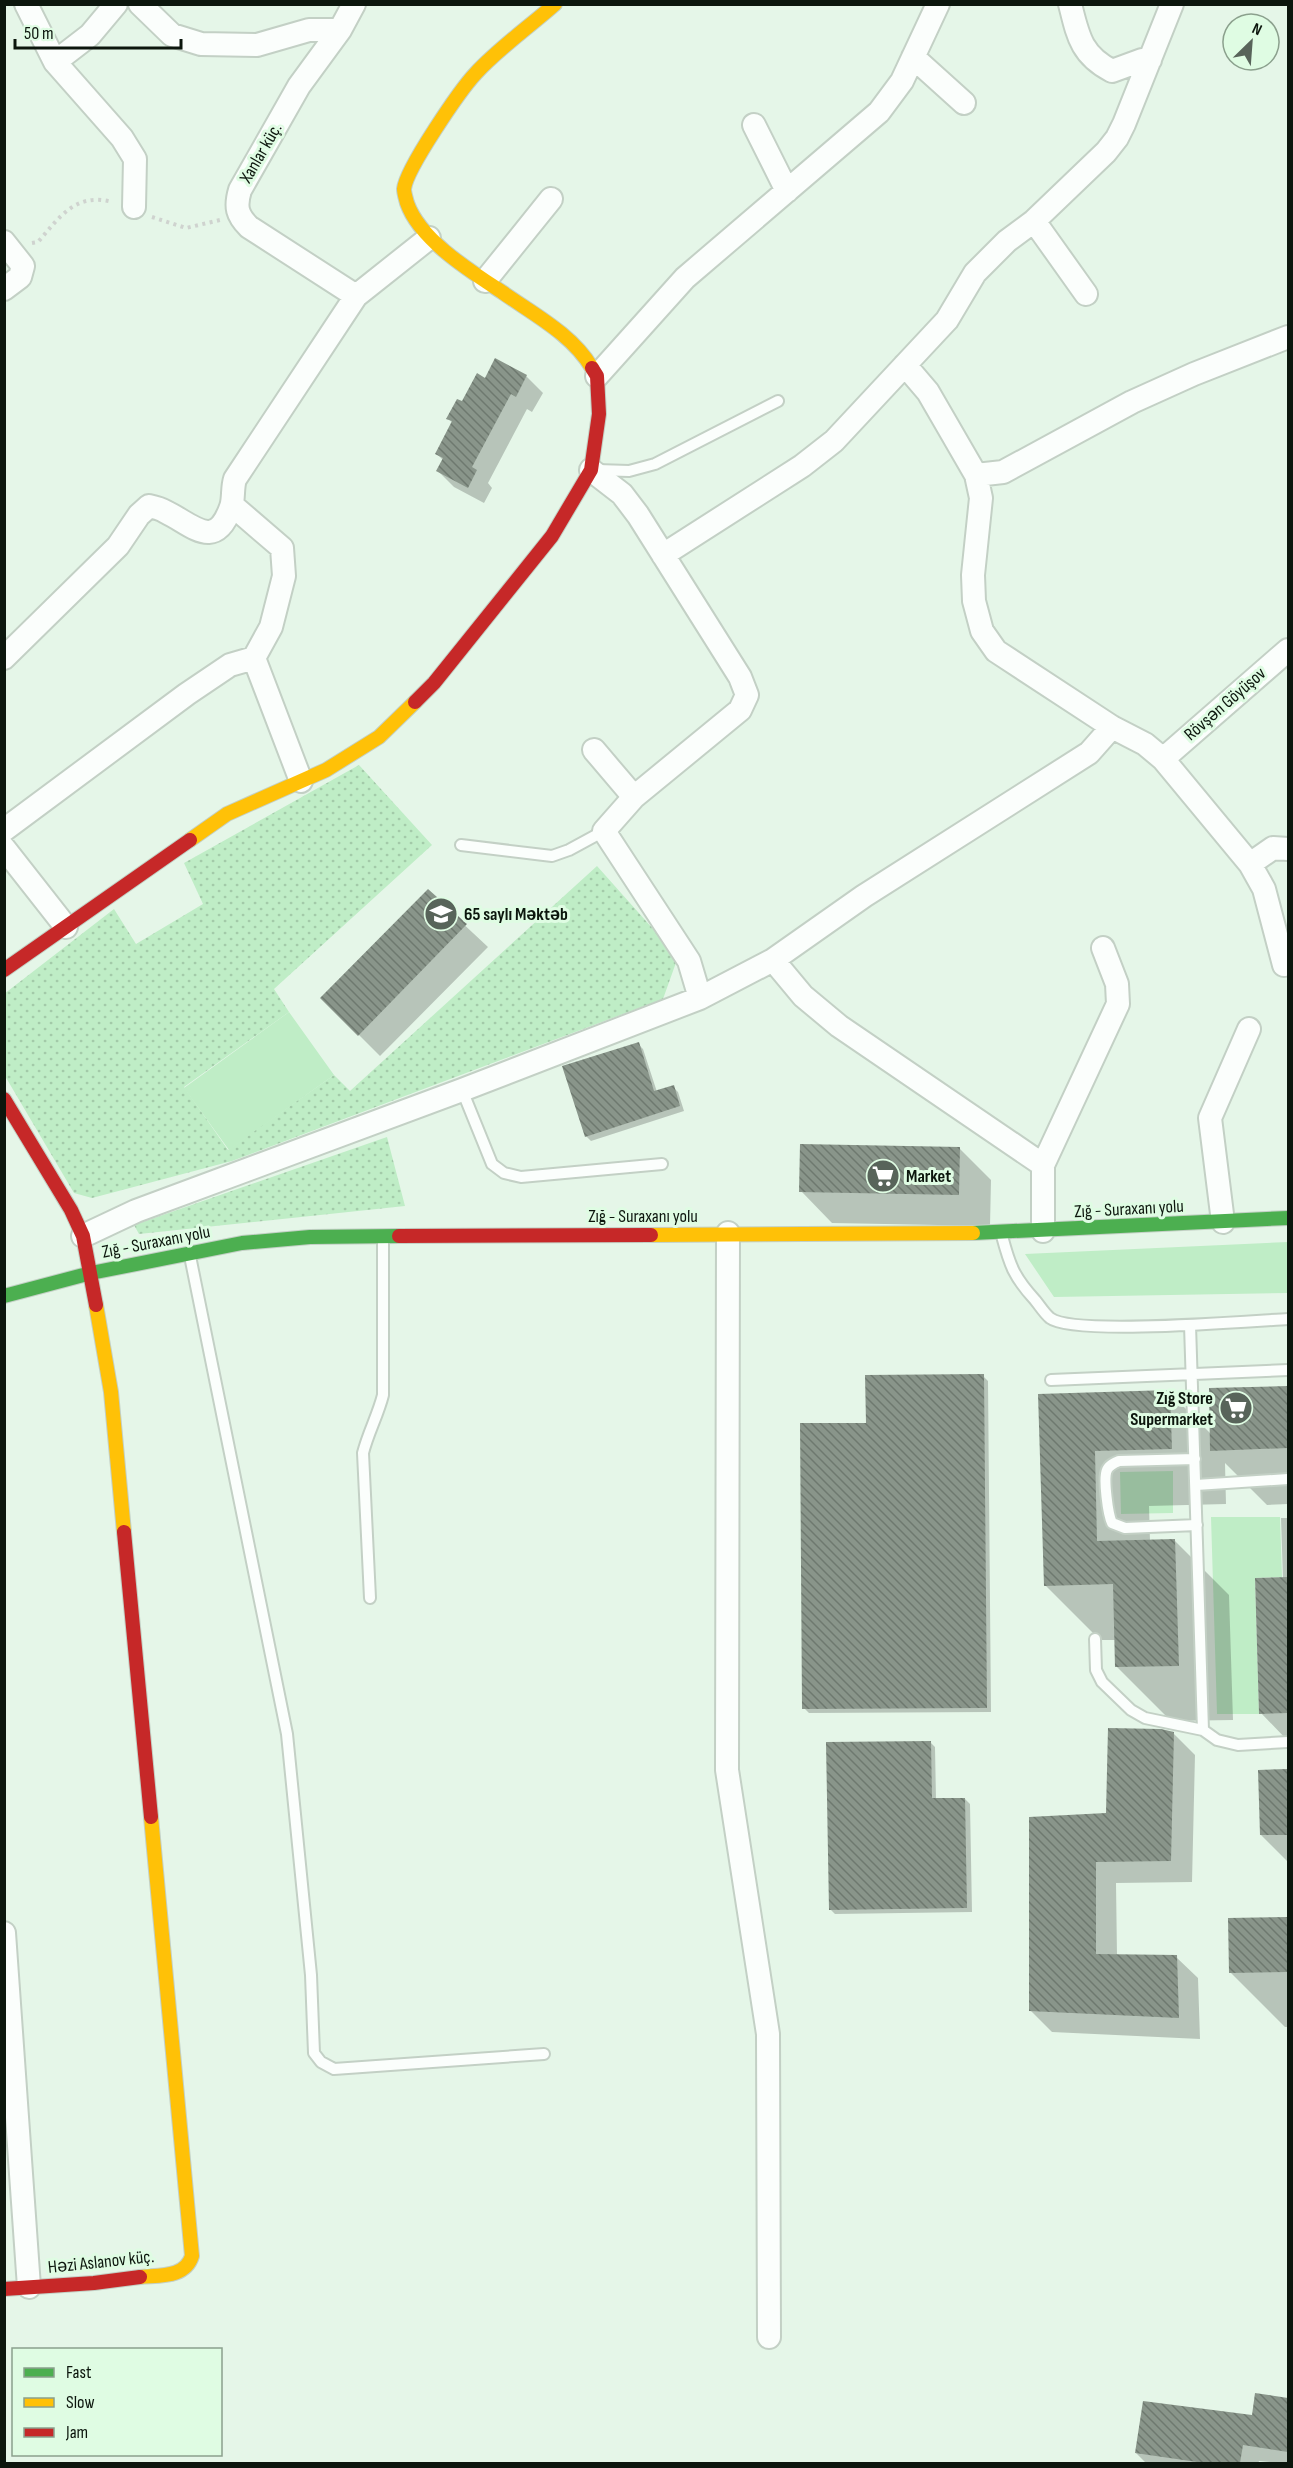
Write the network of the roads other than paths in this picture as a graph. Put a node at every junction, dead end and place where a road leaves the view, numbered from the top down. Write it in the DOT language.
graph roads {
  1 [pos="26,4"];
  2 [pos="116,4"];
  3 [pos="140,4"];
  4 [pos="354,4"];
  5 [pos="555,4"];
  6 [pos="938,4"];
  7 [pos="1070,4"];
  8 [pos="1172,4"];
  9 [pos="340,30"];
  10 [pos="913,57"];
  11 [pos="1150,60"];
  12 [pos="55,62"];
  13 [pos="964,103"];
  14 [pos="754,125"];
  15 [pos="787,191"];
  16 [pos="551,199"];
  17 [pos="135,207"];
  18 [pos="1034,221"];
  19 [pos="429,238"];
  20 [pos="4,242"];
  21 [pos="484,281"];
  22 [pos="4,289"];
  23 [pos="1086,294"];
  24 [pos="356,296"];
  25 [pos="1288,337"];
  26 [pos="905,365"];
  27 [pos="597,376"];
  28 [pos="778,401"];
  29 [pos="591,470"];
  30 [pos="976,474"];
  31 [pos="232,505"];
  32 [pos="663,555"];
  33 [pos="1286,657"];
  34 [pos="4,658"];
  35 [pos="254,658"];
  36 [pos="1112,727"];
  37 [pos="594,750"];
  38 [pos="1162,759"];
  39 [pos="301,781"];
  40 [pos="634,797"];
  41 [pos="4,830"];
  42 [pos="604,831"];
  43 [pos="461,845"];
  44 [pos="4,848"];
  45 [pos="1288,849"];
  46 [pos="1250,864"];
  47 [pos="66,927"];
  48 [pos="1103,948"];
  49 [pos="773,960"];
  50 [pos="1284,965"];
  51 [pos="4,970"];
  52 [pos="700,998"];
  53 [pos="1249,1029"];
  54 [pos="462,1090"];
  55 [pos="4,1099"];
  56 [pos="662,1164"];
  57 [pos="1043,1165"];
  58 [pos="1288,1218"];
  59 [pos="1224,1222"];
  60 [pos="1043,1231"];
  61 [pos="728,1233"];
  62 [pos="1001,1233"];
  63 [pos="382,1235"];
  64 [pos="82,1236"];
  65 [pos="189,1253"];
  66 [pos="91,1273"];
  67 [pos="4,1296"];
  68 [pos="1288,1319"];
  69 [pos="1190,1325"];
  70 [pos="1288,1370"];
  71 [pos="1192,1374"];
  72 [pos="1051,1380"];
  73 [pos="1195,1459"];
  74 [pos="1288,1479"];
  75 [pos="1196,1485"];
  76 [pos="1197,1525"];
  77 [pos="370,1598"];
  78 [pos="1095,1639"];
  79 [pos="1203,1730"];
  80 [pos="1288,1742"];
  81 [pos="4,1933"];
  82 [pos="544,2054"];
  83 [pos="29,2287"];
  84 [pos="4,2289"];
  85 [pos="769,2337"];
  1 -- 12 [label="street"];
  2 -- 12 [label="street"];
  3 -- 9 [label="street"];
  4 -- 9 [label="street, Xanlar küç."];
  5 -- 19 [label="street"];
  6 -- 10 [label="street"];
  7 -- 11 [label="street"];
  8 -- 11 [label="street"];
  9 -- 24 [label="street, Xanlar küç."];
  10 -- 13 [label="street"];
  10 -- 15 [label="street"];
  11 -- 18 [label="street"];
  12 -- 17 [label="street"];
  14 -- 15 [label="street"];
  15 -- 27 [label="street"];
  16 -- 21 [label="street"];
  18 -- 23 [label="street"];
  18 -- 26 [label="street"];
  19 -- 21 [label="street"];
  19 -- 24 [label="street"];
  20 -- 22 [label="street"];
  21 -- 27 [label="street"];
  24 -- 31 [label="street"];
  25 -- 30 [label="street"];
  26 -- 30 [label="street"];
  26 -- 32 [label="street"];
  27 -- 29 [label="street"];
  28 -- 29 [label="lane"];
  29 -- 32 [label="street"];
  29 -- 39 [label="street"];
  30 -- 36 [label="street"];
  31 -- 34 [label="street"];
  31 -- 35 [label="street"];
  32 -- 40 [label="street"];
  33 -- 38 [label="street, Rövşən Göyüşov"];
  35 -- 39 [label="street"];
  35 -- 41 [label="street"];
  36 -- 38 [label="street"];
  36 -- 49 [label="street"];
  37 -- 40 [label="street"];
  38 -- 46 [label="street"];
  39 -- 47 [label="street"];
  40 -- 42 [label="street"];
  42 -- 43 [label="lane"];
  42 -- 52 [label="street"];
  44 -- 47 [label="street"];
  45 -- 46 [label="street"];
  46 -- 50 [label="street"];
  47 -- 51 [label="street"];
  48 -- 57 [label="street"];
  49 -- 52 [label="street"];
  49 -- 57 [label="street"];
  52 -- 54 [label="street"];
  53 -- 59 [label="street"];
  54 -- 56 [label="lane"];
  54 -- 64 [label="street"];
  55 -- 64 [label="street"];
  57 -- 60 [label="street"];
  58 -- 59 [label="street, Zığ - Suraxanı yolu"];
  59 -- 60 [label="street, Zığ - Suraxanı yolu"];
  60 -- 62 [label="street, Zığ - Suraxanı yolu"];
  61 -- 62 [label="street, Zığ - Suraxanı yolu"];
  61 -- 63 [label="street, Zığ - Suraxanı yolu"];
  61 -- 85 [label="street"];
  62 -- 69 [label="lane"];
  63 -- 65 [label="street, Zığ - Suraxanı yolu"];
  63 -- 77 [label="lane"];
  64 -- 66 [label="street"];
  65 -- 66 [label="street, Zığ - Suraxanı yolu"];
  65 -- 82 [label="lane"];
  66 -- 67 [label="street, Zığ - Suraxanı yolu"];
  66 -- 83 [label="street, Həzi Aslanov küç."];
  68 -- 69 [label="lane"];
  69 -- 71 [label="lane"];
  70 -- 71 [label="lane"];
  71 -- 72 [label="lane"];
  71 -- 73 [label="lane"];
  73 -- 75 [label="lane"];
  73 -- 76 [label="lane"];
  74 -- 75 [label="lane"];
  75 -- 76 [label="lane"];
  76 -- 79 [label="lane"];
  78 -- 79 [label="lane"];
  79 -- 80 [label="lane"];
  81 -- 83 [label="street"];
  83 -- 84 [label="street, Həzi Aslanov küç."];
}
